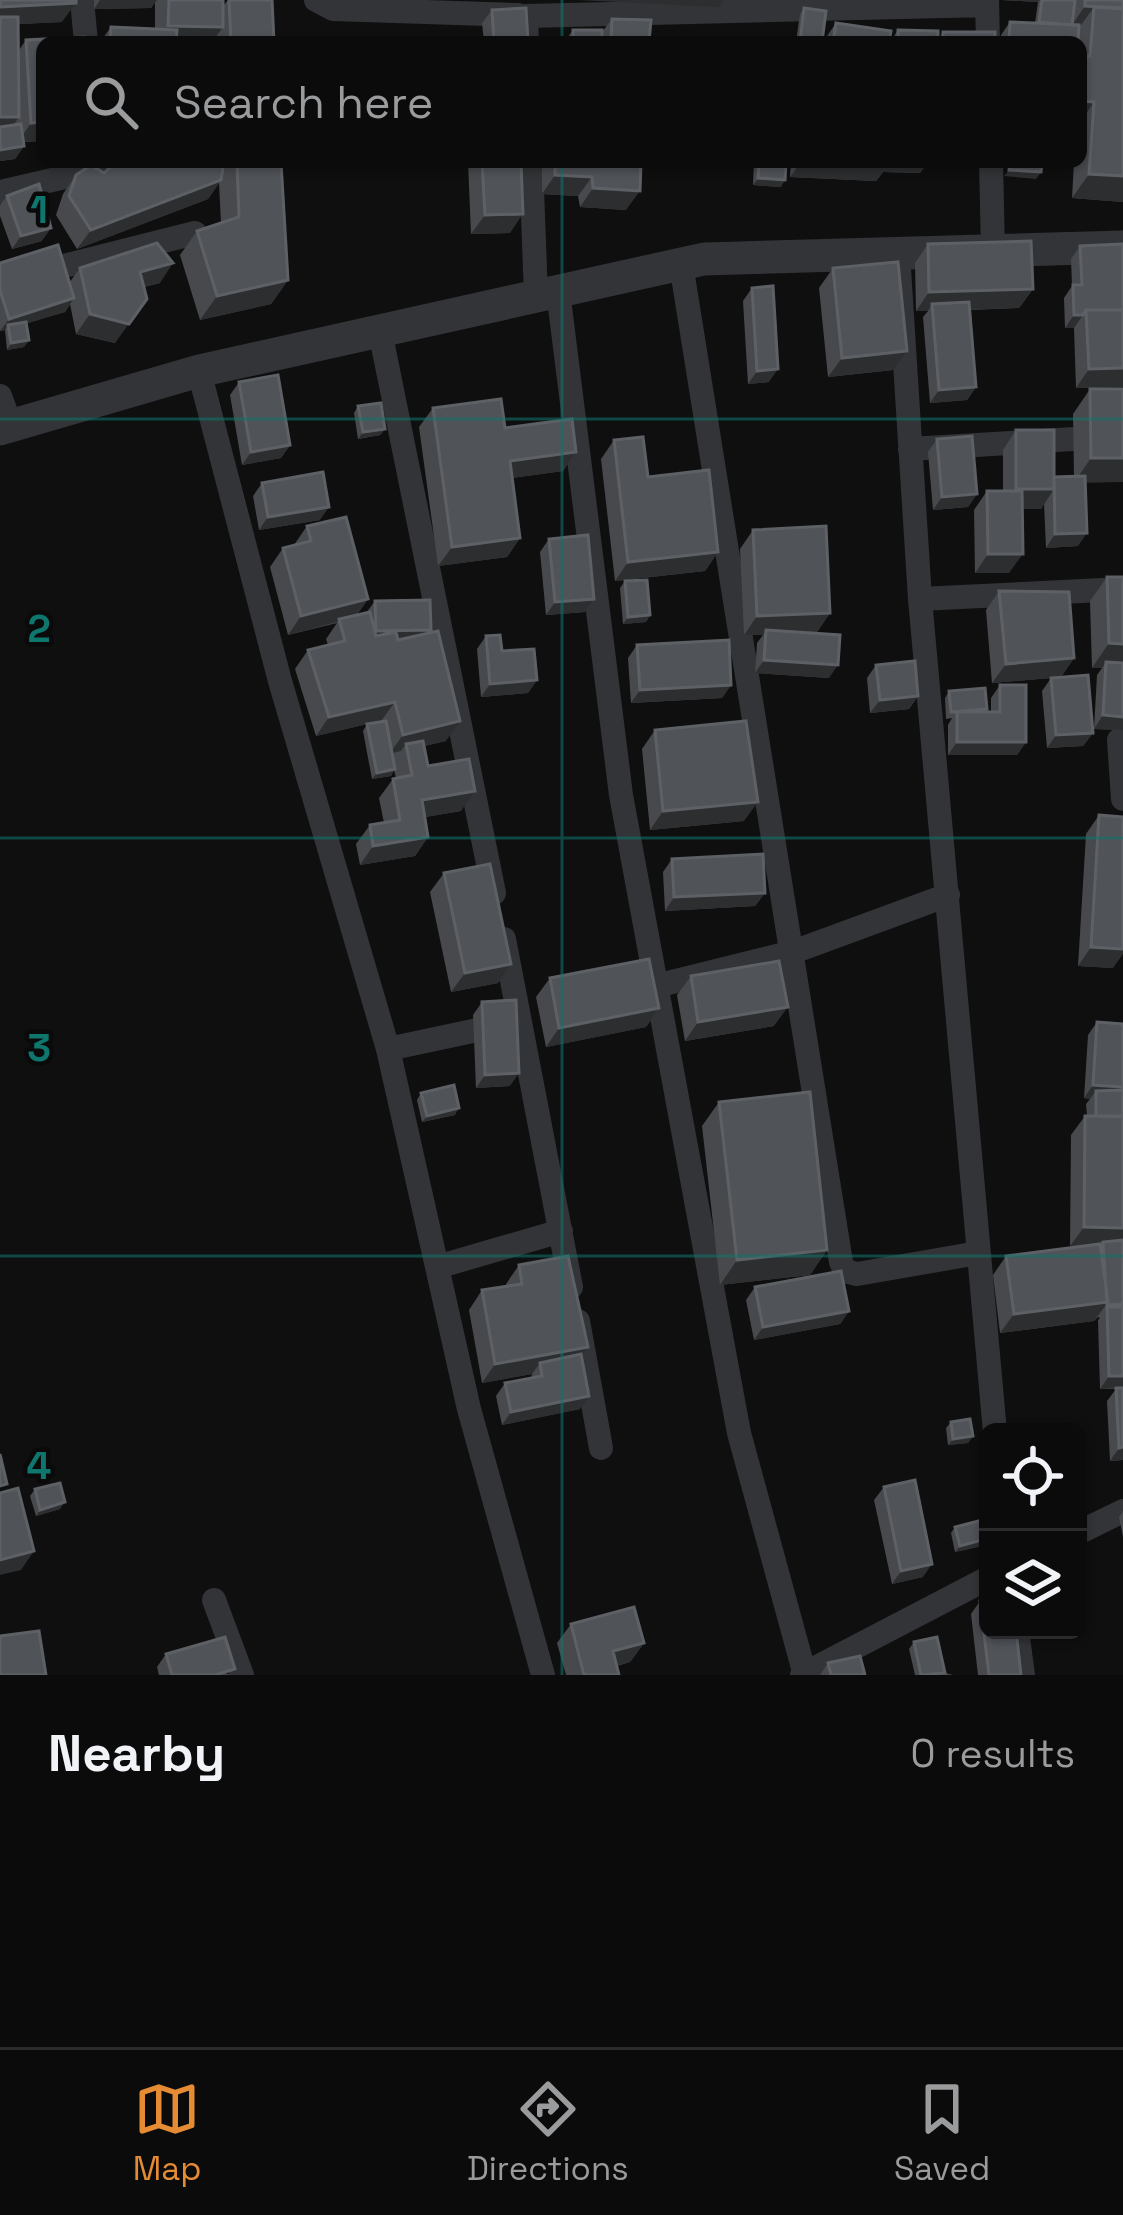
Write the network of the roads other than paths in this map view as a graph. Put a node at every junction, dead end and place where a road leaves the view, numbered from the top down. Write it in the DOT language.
graph roads {
  1 [pos="82,0"];
  2 [pos="316,0"];
  3 [pos="987,3"];
  4 [pos="526,16"];
  5 [pos="85,36"];
  6 [pos="527,36"];
  7 [pos="988,36"];
  8 [pos="93,168"];
  9 [pos="533,168"];
  10 [pos="991,168"];
  11 [pos="0,192"];
  12 [pos="195,233"];
  13 [pos="1123,247"];
  14 [pos="994,250"];
  15 [pos="898,253"];
  16 [pos="681,264"];
  17 [pos="0,282"];
  18 [pos="547,294"];
  19 [pos="380,331"];
  20 [pos="199,371"];
  21 [pos="4,417"];
  22 [pos="1123,436"];
  23 [pos="910,449"];
  24 [pos="1123,589"];
  25 [pos="920,598"];
  26 [pos="1123,740"];
  27 [pos="1123,799"];
  28 [pos="948,895"];
  29 [pos="793,952"];
  30 [pos="656,986"];
  31 [pos="520,1021"];
  32 [pos="388,1049"];
  33 [pos="561,1231"];
  34 [pos="978,1253"];
  35 [pos="437,1268"];
  36 [pos="994,1423"];
  37 [pos="602,1448"];
  38 [pos="1123,1511"];
  39 [pos="1082,1531"];
  40 [pos="979,1583"];
  41 [pos="214,1600"];
  42 [pos="1018,1639"];
  43 [pos="242,1675"];
  44 [pos="543,1675"];
  45 [pos="804,1675"];
  46 [pos="1023,1675"];
  1 -- 5 [label="street"];
  2 -- 4 [label="street"];
  3 -- 4 [label="street"];
  3 -- 7 [label="street"];
  4 -- 6 [label="street"];
  8 -- 11 [label="street"];
  9 -- 18 [label="street"];
  10 -- 14 [label="street"];
  12 -- 17 [label="street"];
  13 -- 14 [label="street"];
  14 -- 15 [label="street"];
  15 -- 16 [label="street"];
  15 -- 23 [label="street"];
  16 -- 18 [label="street"];
  16 -- 29 [label="street"];
  18 -- 19 [label="street"];
  18 -- 30 [label="street"];
  19 -- 20 [label="street"];
  19 -- 31 [label="street"];
  20 -- 21 [label="street"];
  20 -- 32 [label="street"];
  22 -- 23 [label="street"];
  23 -- 25 [label="street"];
  24 -- 25 [label="street"];
  25 -- 28 [label="street"];
  26 -- 27 [label="street"];
  28 -- 29 [label="street"];
  28 -- 34 [label="street"];
  29 -- 30 [label="street"];
  29 -- 34 [label="street"];
  30 -- 45 [label="street"];
  31 -- 32 [label="street"];
  31 -- 33 [label="street"];
  32 -- 35 [label="street"];
  33 -- 35 [label="street"];
  33 -- 37 [label="street"];
  34 -- 36 [label="street"];
  35 -- 44 [label="street"];
  38 -- 39 [label="street"];
  40 -- 45 [label="street"];
  41 -- 43 [label="street"];
  42 -- 46 [label="street"];
}
